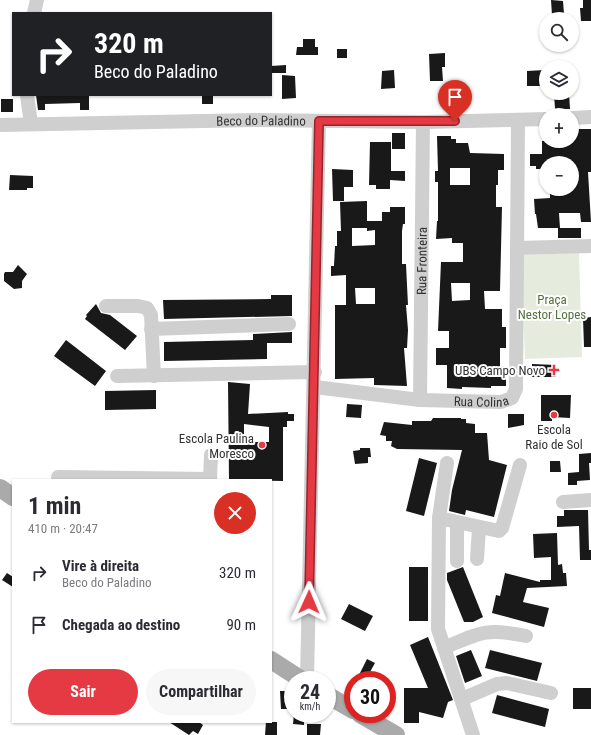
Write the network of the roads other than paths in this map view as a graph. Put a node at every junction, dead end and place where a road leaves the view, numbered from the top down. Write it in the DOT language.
graph roads {
  1 [pos="37,0"];
  2 [pos="34,12"];
  3 [pos="27,96"];
  4 [pos="591,117"];
  5 [pos="579,118"];
  6 [pos="539,119"];
  7 [pos="518,120"];
  8 [pos="319,121"];
  9 [pos="423,122"];
  10 [pos="31,124"];
  11 [pos="0,125"];
  12 [pos="591,246"];
  13 [pos="517,248"];
  14 [pos="106,306"];
  15 [pos="289,324"];
  16 [pos="151,329"];
  17 [pos="315,372"];
  18 [pos="117,376"];
  19 [pos="154,376"];
  20 [pos="315,387"];
  21 [pos="420,400"];
  22 [pos="211,455"];
  23 [pos="447,463"];
  24 [pos="520,465"];
  25 [pos="58,477"];
  26 [pos="89,479"];
  27 [pos="210,479"];
  28 [pos="0,488"];
  29 [pos="12,495"];
  30 [pos="591,500"];
  31 [pos="563,502"];
  32 [pos="439,518"];
  33 [pos="457,523"];
  34 [pos="479,528"];
  35 [pos="477,560"];
  36 [pos="457,561"];
  37 [pos="526,636"];
  38 [pos="444,648"];
  39 [pos="272,661"];
  40 [pos="288,671"];
  41 [pos="307,671"];
  42 [pos="551,693"];
  43 [pos="462,699"];
  44 [pos="375,723"];
  45 [pos="396,735"];
  46 [pos="473,735"];
  1 -- 2 [label="street"];
  3 -- 10 [label="street"];
  4 -- 5 [label="street"];
  6 -- 7 [label="street, Beco do Paladino"];
  7 -- 9 [label="street, Beco do Paladino"];
  7 -- 13 [label="street, Rua Colina"];
  8 -- 9 [label="street, Beco do Paladino"];
  8 -- 10 [label="street, Beco do Paladino"];
  8 -- 17 [label="street"];
  9 -- 21 [label="street, Rua Fronteira"];
  10 -- 11 [label="street, Beco do Paladino"];
  12 -- 13 [label="street"];
  13 -- 21 [label="street, Rua Colina"];
  14 -- 16 [label="street"];
  15 -- 16 [label="street"];
  16 -- 19 [label="street"];
  17 -- 19 [label="street"];
  17 -- 20 [label="street"];
  18 -- 19 [label="street"];
  20 -- 21 [label="street, Rua Colina"];
  20 -- 41 [label="street"];
  22 -- 27 [label="street"];
  23 -- 32 [label="street"];
  24 -- 34 [label="street"];
  25 -- 26 [label="street"];
  26 -- 27 [label="street"];
  28 -- 29 [label="main road"];
  30 -- 31 [label="street"];
  32 -- 33 [label="street"];
  32 -- 38 [label="street"];
  33 -- 34 [label="street"];
  33 -- 36 [label="street"];
  34 -- 35 [label="street"];
  37 -- 38 [label="street"];
  38 -- 43 [label="street"];
  39 -- 40 [label="main road"];
  42 -- 43 [label="street"];
  43 -- 46 [label="street"];
  44 -- 45 [label="main road"];
}
